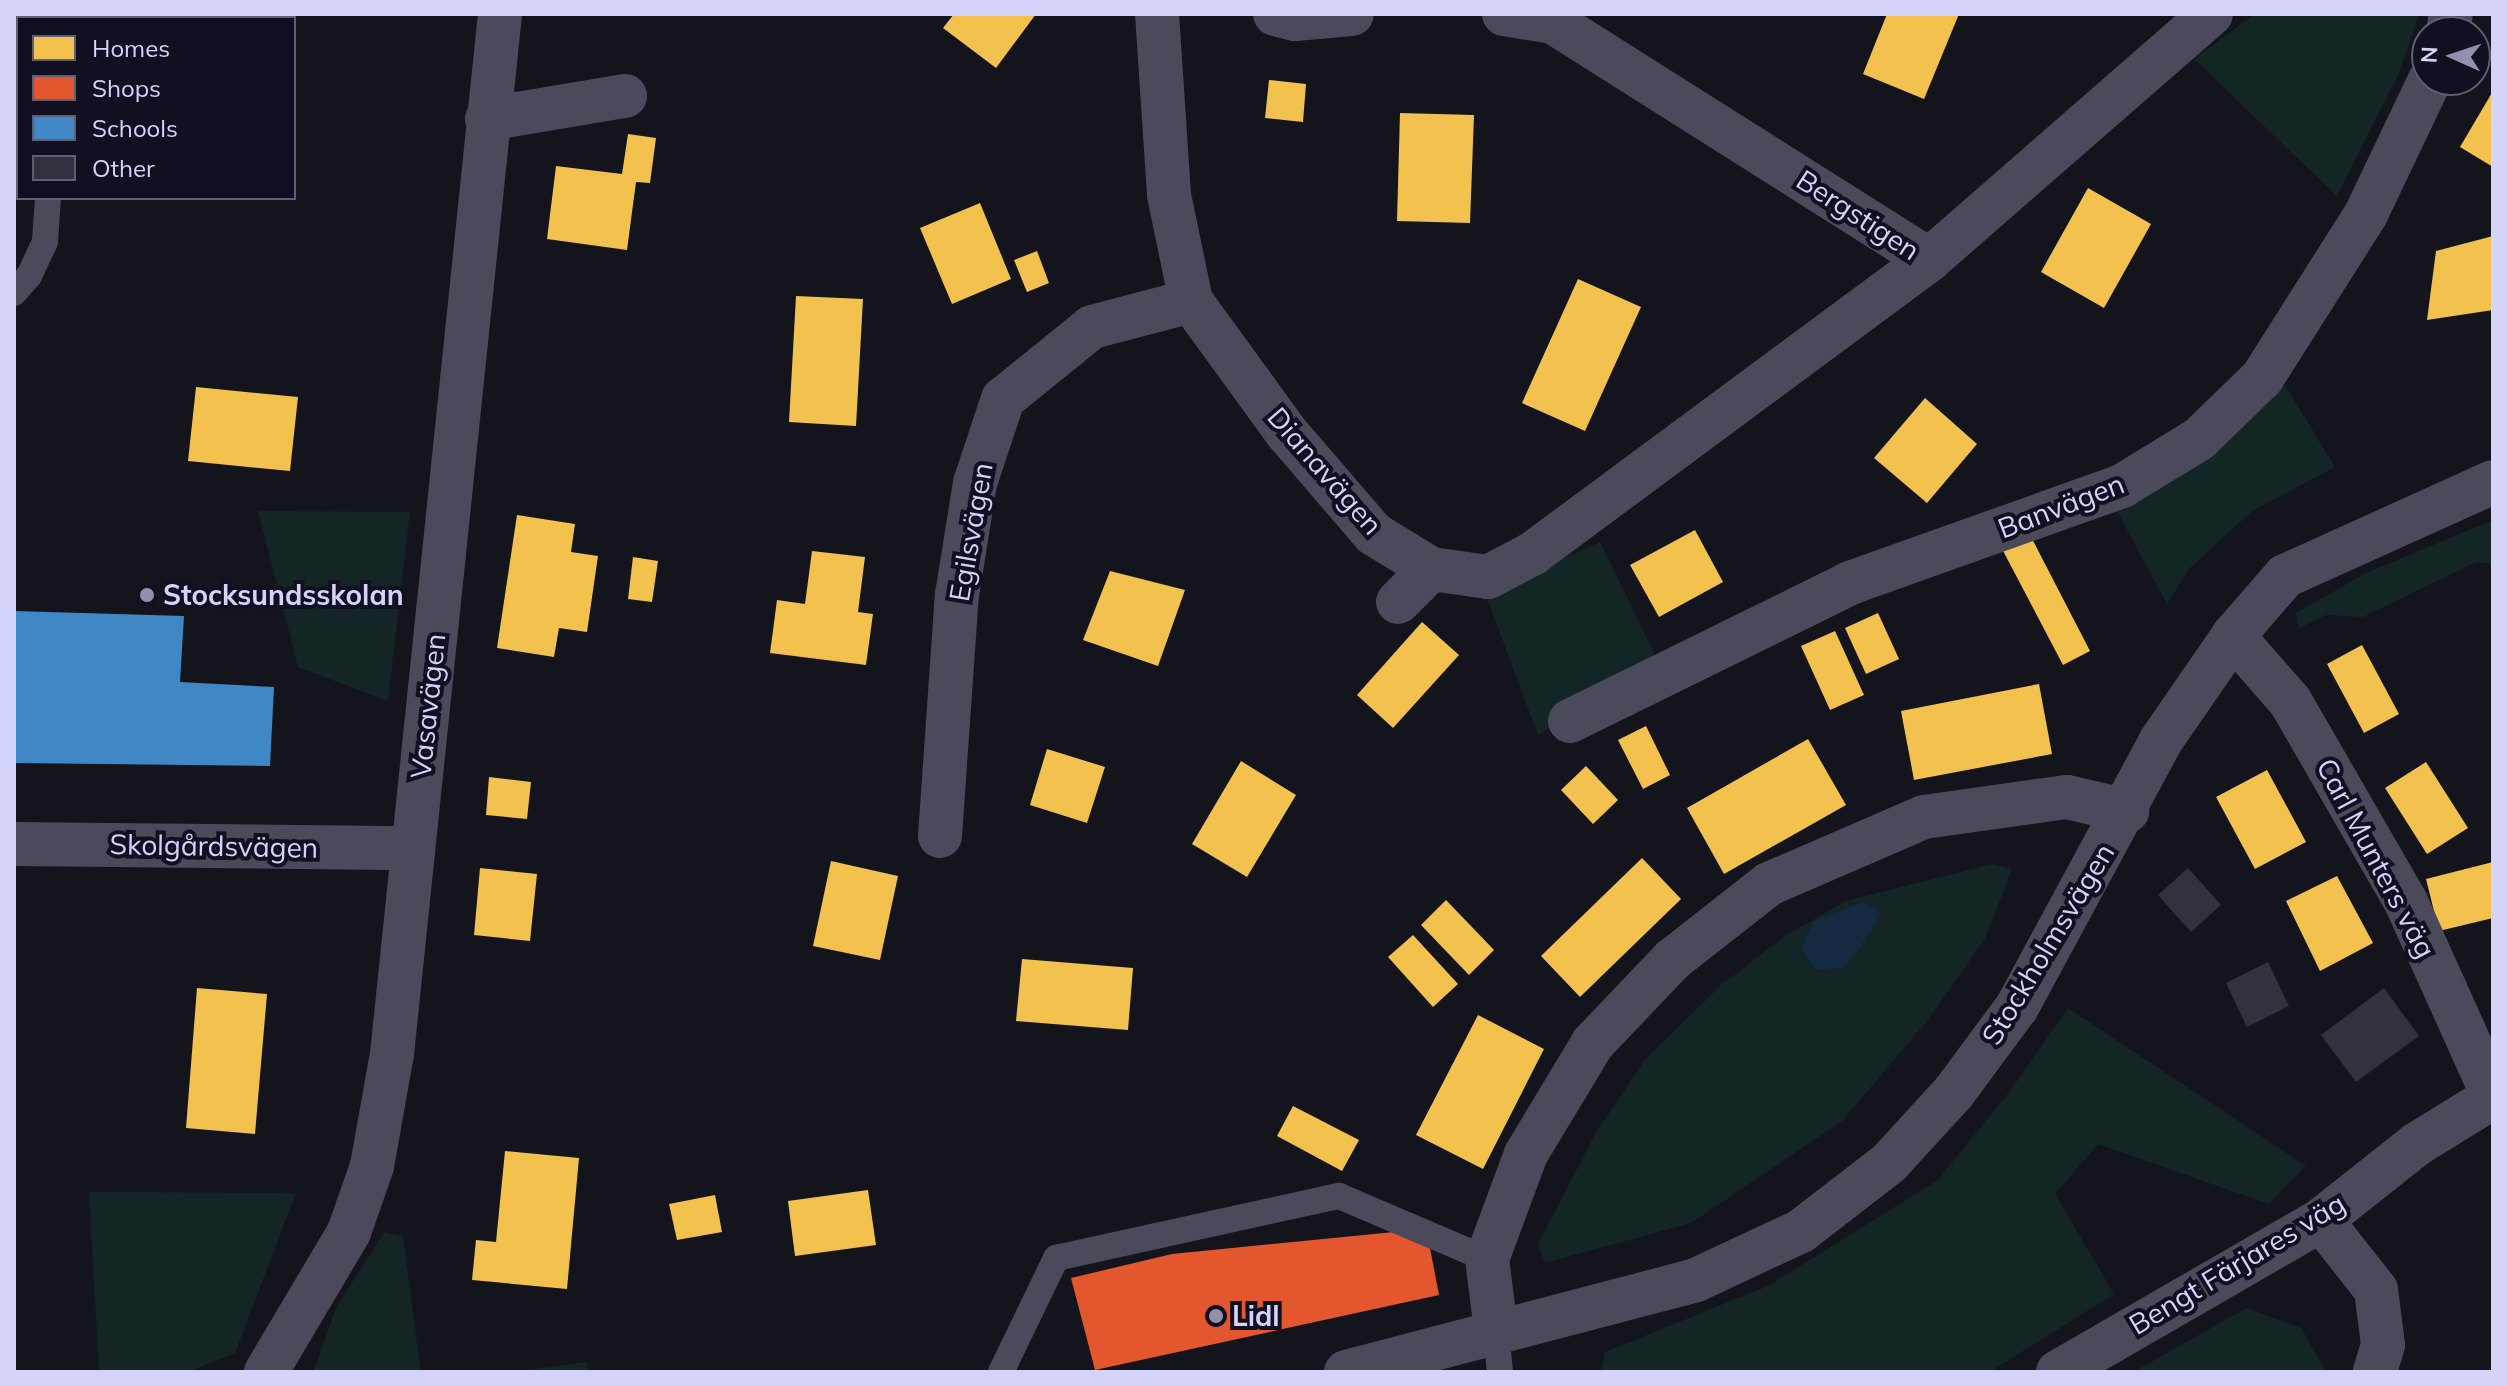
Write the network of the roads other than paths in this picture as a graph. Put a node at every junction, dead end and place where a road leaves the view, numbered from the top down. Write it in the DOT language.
graph roads {
  1 [pos="500,14"];
  2 [pos="1157,14"];
  3 [pos="1275,14"];
  4 [pos="1352,14"];
  5 [pos="1504,14"];
  6 [pos="2211,14"];
  7 [pos="625,96"];
  8 [pos="2422,96"];
  9 [pos="487,119"];
  10 [pos="48,200"];
  11 [pos="1929,260"];
  12 [pos="14,293"];
  13 [pos="1191,301"];
  14 [pos="2493,482"];
  15 [pos="1431,569"];
  16 [pos="1398,602"];
  17 [pos="2233,636"];
  18 [pos="1570,721"];
  19 [pos="2127,811"];
  20 [pos="940,836"];
  21 [pos="14,844"];
  22 [pos="413,848"];
  23 [pos="2493,1096"];
  24 [pos="2321,1220"];
  25 [pos="1487,1259"];
  26 [pos="1498,1351"];
  27 [pos="266,1372"];
  28 [pos="1001,1372"];
  29 [pos="1346,1372"];
  30 [pos="2058,1372"];
  31 [pos="2375,1372"];
  1 -- 9 [label="street, Vasavägen"];
  2 -- 13 [label="street, Dianavägen"];
  3 -- 4 [label="street"];
  5 -- 11 [label="street, Bergstigen"];
  6 -- 11 [label="street, Bergstigen"];
  7 -- 9 [label="street"];
  8 -- 18 [label="street, Banvägen"];
  9 -- 22 [label="street, Vasavägen"];
  10 -- 12 [label="lane"];
  11 -- 15 [label="street, Dianavägen"];
  13 -- 15 [label="street, Dianavägen"];
  13 -- 20 [label="street, Egilsvägen"];
  14 -- 17 [label="street, Stockholmsvägen"];
  15 -- 16 [label="street"];
  17 -- 19 [label="street, Stockholmsvägen"];
  17 -- 23 [label="street, Carl Munters väg"];
  19 -- 25 [label="street"];
  19 -- 26 [label="street, Stockholmsvägen"];
  21 -- 22 [label="street, Skolgårdsvägen"];
  22 -- 27 [label="street, Vasavägen"];
  23 -- 24 [label="street, Bengt Färjares väg"];
  24 -- 30 [label="street, Bengt Färjares väg"];
  24 -- 31 [label="street"];
  25 -- 26 [label="street"];
  25 -- 28 [label="lane"];
  26 -- 29 [label="street, Stockholmsvägen"];
}
